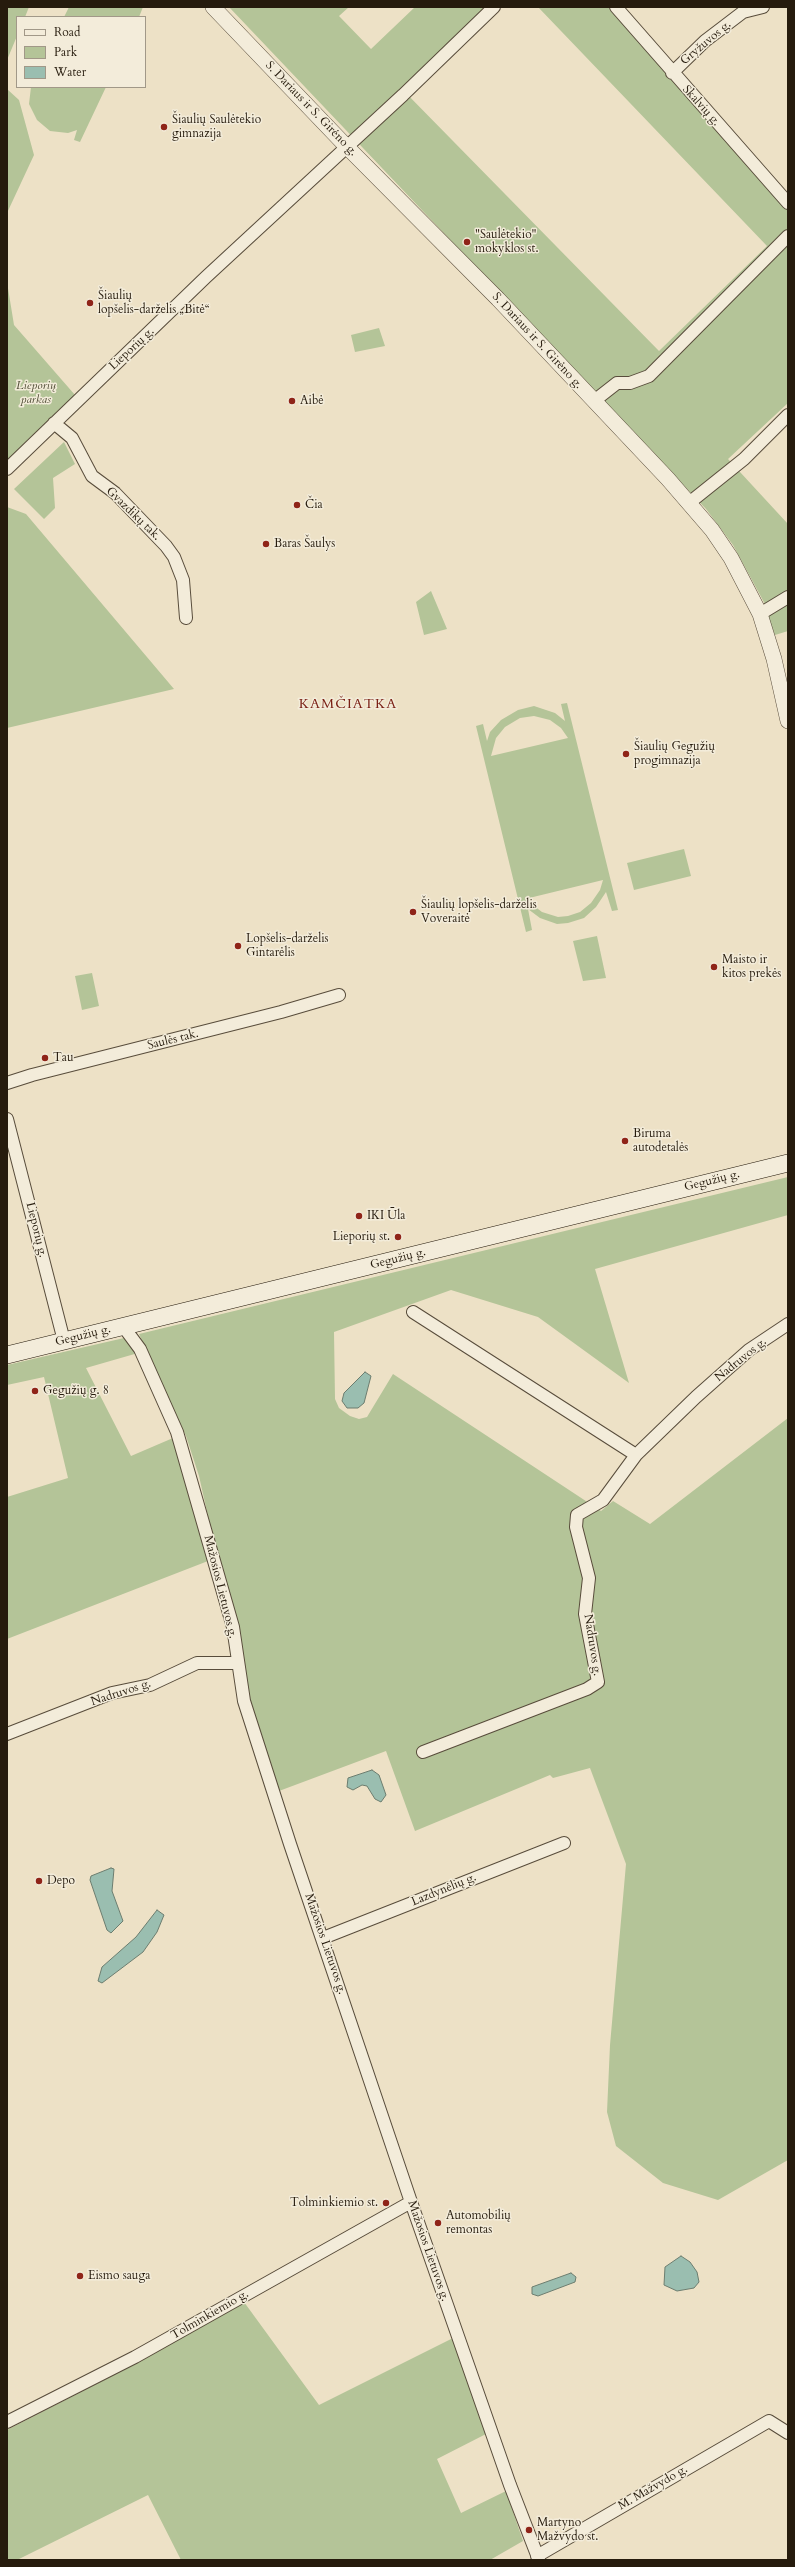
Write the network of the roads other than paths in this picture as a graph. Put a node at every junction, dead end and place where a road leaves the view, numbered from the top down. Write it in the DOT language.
graph roads {
  1 [pos="213,7"];
  2 [pos="494,7"];
  3 [pos="616,7"];
  4 [pos="763,7"];
  5 [pos="672,73"];
  6 [pos="346,146"];
  7 [pos="788,202"];
  8 [pos="788,236"];
  9 [pos="594,401"];
  10 [pos="788,415"];
  11 [pos="54,423"];
  12 [pos="7,470"];
  13 [pos="690,502"];
  14 [pos="788,597"];
  15 [pos="760,614"];
  16 [pos="186,618"];
  17 [pos="788,722"];
  18 [pos="339,995"];
  19 [pos="7,1083"];
  20 [pos="7,1119"];
  21 [pos="788,1163"];
  22 [pos="413,1312"];
  23 [pos="788,1324"];
  24 [pos="123,1326"];
  25 [pos="64,1341"];
  26 [pos="7,1355"];
  27 [pos="636,1455"];
  28 [pos="237,1663"];
  29 [pos="7,1734"];
  30 [pos="423,1752"];
  31 [pos="564,1843"];
  32 [pos="323,1938"];
  33 [pos="411,2202"];
  34 [pos="7,2422"];
  35 [pos="788,2433"];
  36 [pos="538,2558"];
  1 -- 6 [label="street, S. Dariaus ir S. Girėno g."];
  2 -- 6 [label="street, Lieporių g."];
  3 -- 5 [label="street, Skalvių g."];
  4 -- 5 [label="street, Gryžuvos g."];
  5 -- 7 [label="street, Skalvių g."];
  6 -- 9 [label="street, S. Dariaus ir S. Girėno g."];
  6 -- 11 [label="street, Lieporių g."];
  8 -- 9 [label="street"];
  9 -- 13 [label="street, S. Dariaus ir S. Girėno g."];
  10 -- 13 [label="street"];
  11 -- 12 [label="street, Lieporių g."];
  11 -- 16 [label="street, Gvazdikų tak."];
  13 -- 15 [label="street, S. Dariaus ir S. Girėno g."];
  14 -- 15 [label="street"];
  15 -- 17 [label="street, S. Dariaus ir S. Girėno g."];
  18 -- 19 [label="street, Saulės tak."];
  20 -- 25 [label="street, Lieporių g."];
  21 -- 24 [label="main road, Gegužių g."];
  22 -- 27 [label="street"];
  23 -- 27 [label="street, Nadruvos g."];
  24 -- 25 [label="main road, Gegužių g."];
  24 -- 28 [label="street, Mažosios Lietuvos g."];
  25 -- 26 [label="main road, Gegužių g."];
  27 -- 30 [label="street, Nadruvos g."];
  28 -- 29 [label="street, Nadruvos g."];
  28 -- 32 [label="street, Mažosios Lietuvos g."];
  31 -- 32 [label="street, Lazdynėlių g."];
  32 -- 33 [label="street, Mažosios Lietuvos g."];
  33 -- 34 [label="street, Tolminkiemio g."];
  33 -- 36 [label="street, Mažosios Lietuvos g."];
  35 -- 36 [label="street, M. Mažvydo g."];
}
